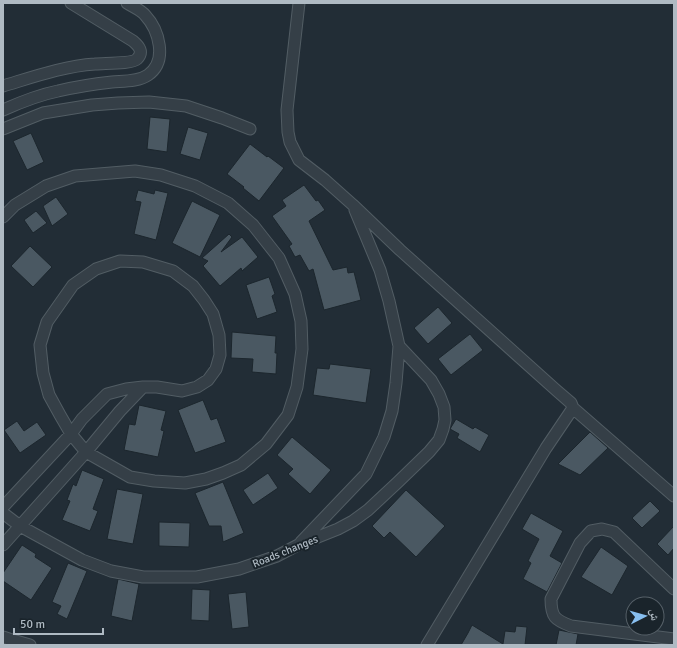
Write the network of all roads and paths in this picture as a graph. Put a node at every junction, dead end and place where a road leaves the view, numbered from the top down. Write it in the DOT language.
graph roads {
  1 [pos="71,3"];
  2 [pos="128,3"];
  3 [pos="299,3"];
  4 [pos="3,86"];
  5 [pos="3,110"];
  6 [pos="3,129"];
  7 [pos="250,129"];
  8 [pos="353,206"];
  9 [pos="3,217"];
  10 [pos="400,346"];
  11 [pos="143,387"];
  12 [pos="573,408"];
  13 [pos="71,434"];
  14 [pos="86,452"];
  15 [pos="674,496"];
  16 [pos="3,507"];
  17 [pos="3,513"];
  18 [pos="20,526"];
  19 [pos="3,545"];
  20 [pos="298,545"];
  21 [pos="674,589"];
  22 [pos="3,637"];
  23 [pos="674,639"];
  24 [pos="30,645"];
  25 [pos="427,645"];
  1 -- 4 [label="street"];
  2 -- 5 [label="street"];
  3 -- 8 [label="street"];
  6 -- 7 [label="street"];
  8 -- 10 [label="street"];
  8 -- 12 [label="street"];
  9 -- 14 [label="street"];
  10 -- 20 [label="street"];
  10 -- 20 [label="street, Roads changes"];
  11 -- 13 [label="street"];
  11 -- 13 [label="street"];
  11 -- 14 [label="street"];
  12 -- 15 [label="street"];
  12 -- 25 [label="street"];
  13 -- 14 [label="street"];
  13 -- 16 [label="street"];
  14 -- 18 [label="street"];
  17 -- 18 [label="street, Roads changes"];
  18 -- 19 [label="street"];
  18 -- 20 [label="street, Roads changes"];
  21 -- 23 [label="street"];
  22 -- 24 [label="street"];
}
